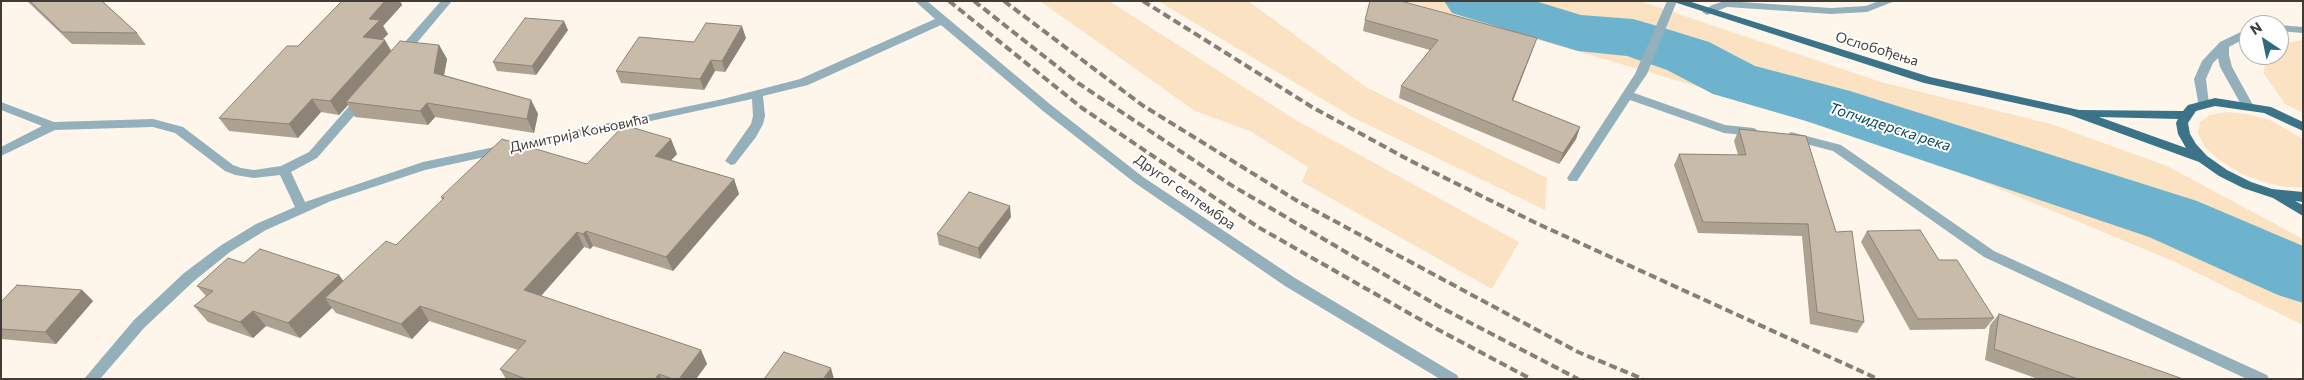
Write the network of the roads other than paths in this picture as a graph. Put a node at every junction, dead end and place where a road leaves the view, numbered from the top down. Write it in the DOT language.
graph roads {
  1 [pos="447,1"];
  2 [pos="920,1"];
  3 [pos="1674,1"];
  4 [pos="1890,1"];
  5 [pos="1707,12"];
  6 [pos="942,20"];
  7 [pos="2289,29"];
  8 [pos="2303,30"];
  9 [pos="2239,37"];
  10 [pos="2224,45"];
  11 [pos="392,65"];
  12 [pos="368,93"];
  13 [pos="757,95"];
  14 [pos="1627,96"];
  15 [pos="2202,104"];
  16 [pos="2247,105"];
  17 [pos="1,106"];
  18 [pos="2072,112"];
  19 [pos="2186,114"];
  20 [pos="53,126"];
  21 [pos="2303,127"];
  22 [pos="1,152"];
  23 [pos="2203,159"];
  24 [pos="731,161"];
  25 [pos="284,170"];
  26 [pos="1573,178"];
  27 [pos="2272,193"];
  28 [pos="2303,197"];
  29 [pos="302,208"];
  30 [pos="2303,210"];
  31 [pos="91,379"];
  32 [pos="1452,379"];
  33 [pos="2262,379"];
  1 -- 11 [label="street"];
  2 -- 6 [label="street, Другог септембра"];
  3 -- 5 [label="main road, Ослобођења"];
  3 -- 14 [label="street"];
  4 -- 5 [label="street"];
  5 -- 18 [label="main road, Ослобођења"];
  6 -- 13 [label="street, Димитрија Коњовића"];
  6 -- 32 [label="street, Другог септембра"];
  7 -- 8 [label="street"];
  9 -- 10 [label="street"];
  10 -- 15 [label="street"];
  10 -- 16 [label="street"];
  12 -- 25 [label="street"];
  13 -- 24 [label="street"];
  13 -- 29 [label="street, Димитрија Коњовића"];
  14 -- 26 [label="street"];
  14 -- 33 [label="street"];
  15 -- 16 [label="main road"];
  15 -- 19 [label="main road"];
  16 -- 21 [label="main road"];
  17 -- 20 [label="street"];
  18 -- 19 [label="main road, Ослобођења"];
  18 -- 23 [label="main road, Ослобођења"];
  19 -- 23 [label="main road"];
  20 -- 22 [label="street"];
  20 -- 25 [label="street"];
  23 -- 27 [label="main road"];
  25 -- 29 [label="street"];
  27 -- 28 [label="main road"];
  27 -- 30 [label="main road"];
  29 -- 31 [label="street, Димитрија Коњовића"];
}
